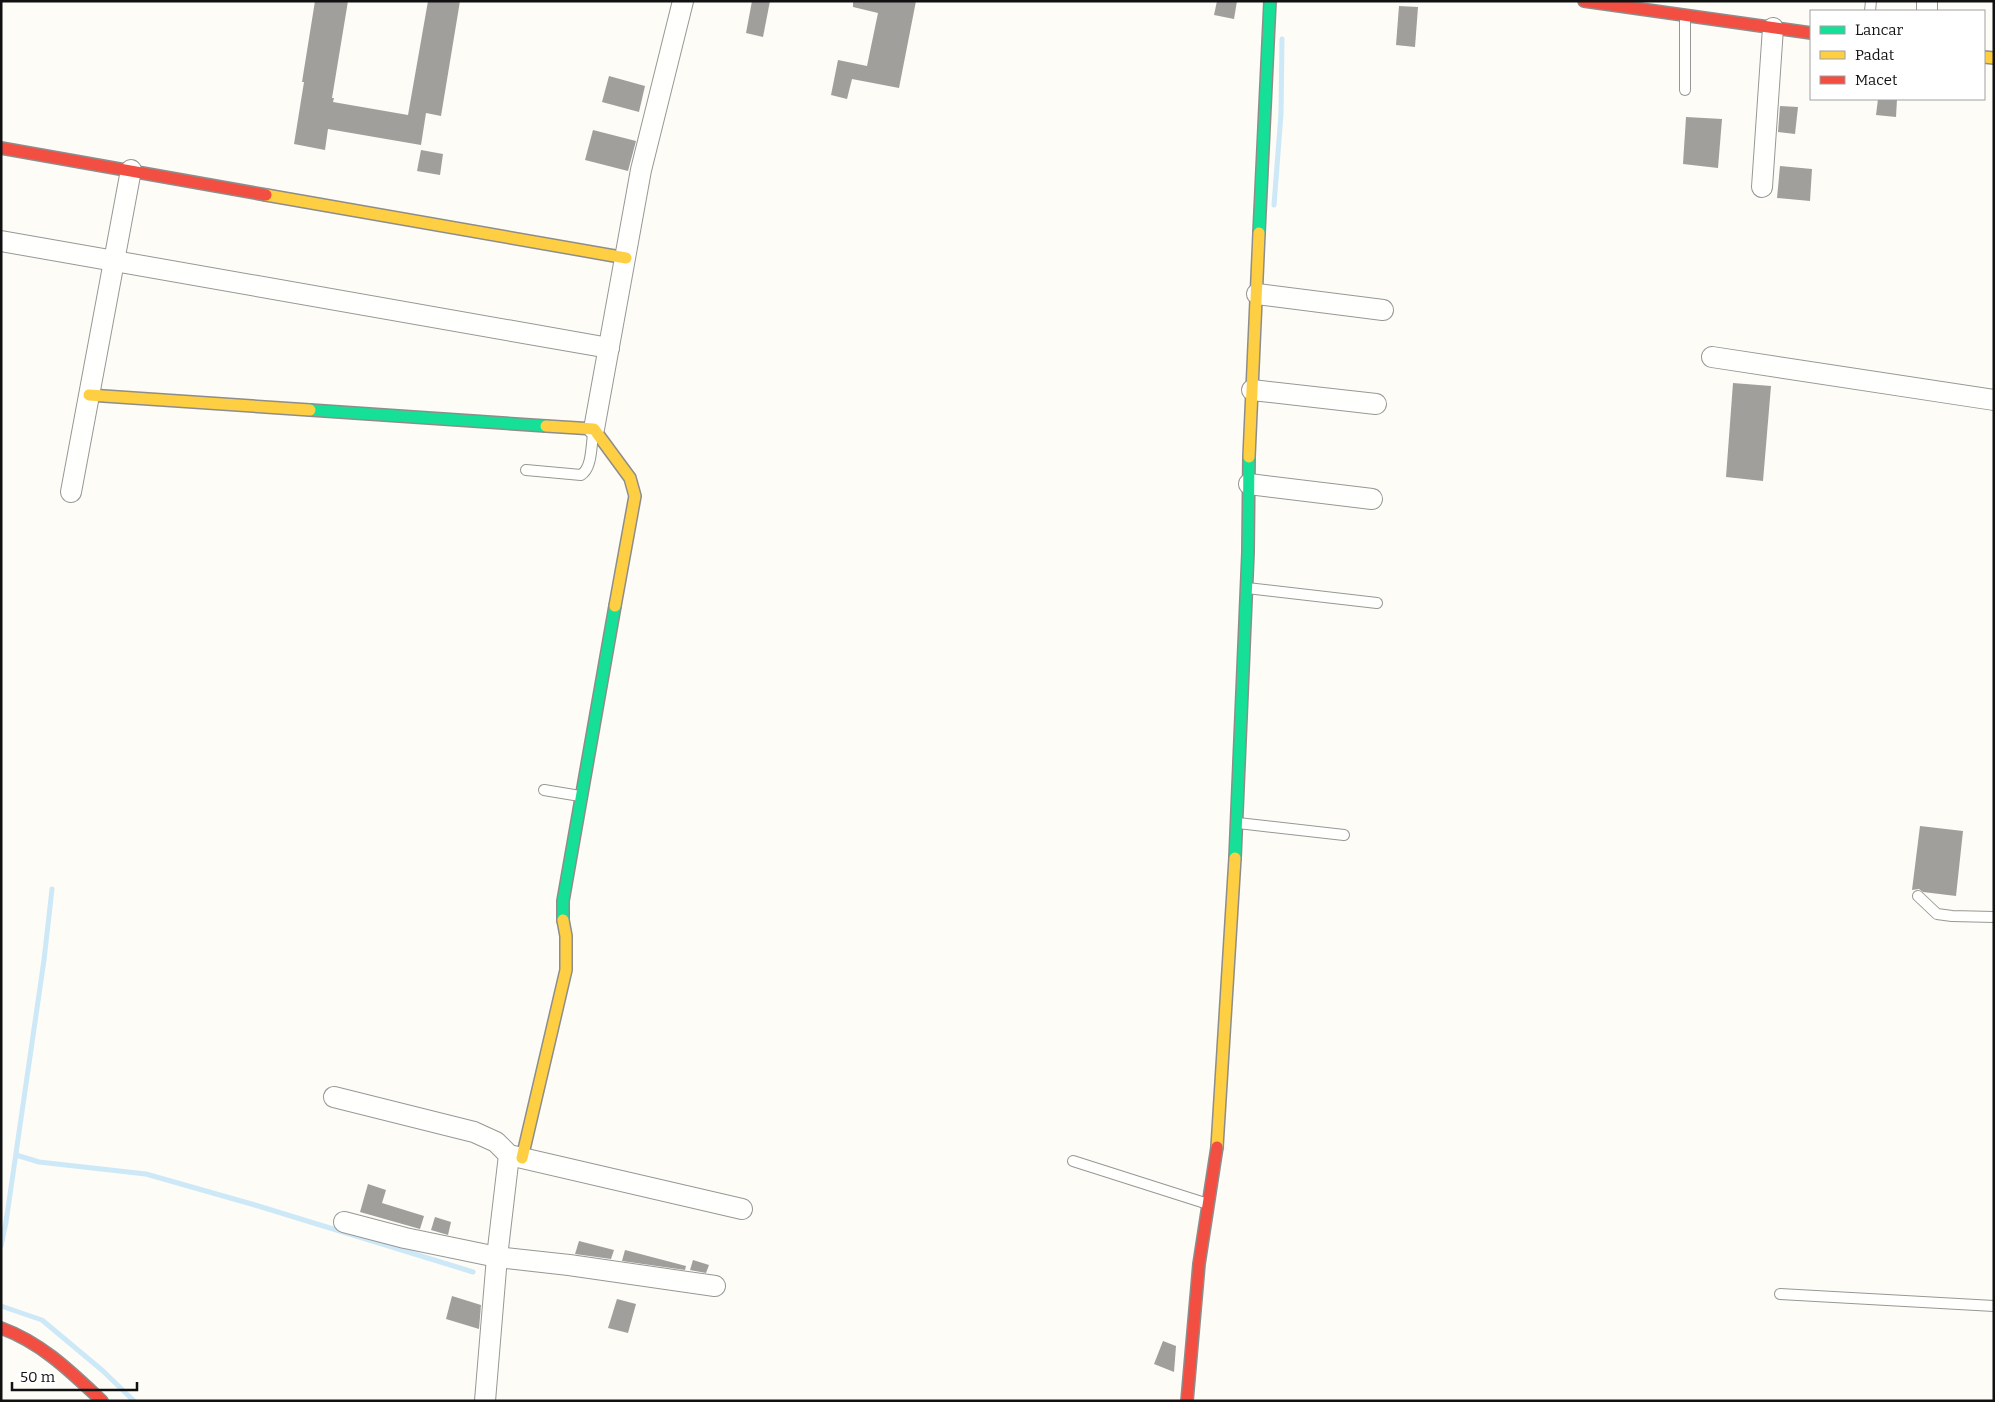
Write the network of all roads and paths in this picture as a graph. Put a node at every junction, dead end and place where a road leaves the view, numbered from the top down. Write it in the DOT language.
graph roads {
  1 [pos="683,1"];
  2 [pos="1270,1"];
  3 [pos="1584,1"];
  4 [pos="1685,16"];
  5 [pos="1772,28"];
  6 [pos="1810,33"];
  7 [pos="1685,90"];
  8 [pos="1,148"];
  9 [pos="131,170"];
  10 [pos="1762,187"];
  11 [pos="1,241"];
  12 [pos="626,258"];
  13 [pos="114,261"];
  14 [pos="1257,294"];
  15 [pos="1383,310"];
  16 [pos="609,348"];
  17 [pos="1712,357"];
  18 [pos="1252,390"];
  19 [pos="89,395"];
  20 [pos="1994,400"];
  21 [pos="1376,404"];
  22 [pos="594,429"];
  23 [pos="526,470"];
  24 [pos="1249,484"];
  25 [pos="71,492"];
  26 [pos="1372,499"];
  27 [pos="1246,588"];
  28 [pos="1378,603"];
  29 [pos="544,790"];
  30 [pos="582,796"];
  31 [pos="1237,823"];
  32 [pos="1344,835"];
  33 [pos="1918,896"];
  34 [pos="1994,917"];
  35 [pos="334,1097"];
  36 [pos="516,1157"];
  37 [pos="1073,1161"];
  38 [pos="1209,1205"];
  39 [pos="742,1209"];
  40 [pos="344,1222"];
  41 [pos="497,1257"];
  42 [pos="715,1286"];
  43 [pos="1780,1294"];
  44 [pos="1994,1306"];
  45 [pos="1,1328"];
  46 [pos="102,1401"];
  47 [pos="485,1401"];
  48 [pos="1187,1401"];
  1 -- 12 [label="street"];
  2 -- 14 [label="street"];
  3 -- 4 [label="street"];
  4 -- 5 [label="street"];
  4 -- 7 [label="lane"];
  5 -- 6 [label="street"];
  5 -- 10 [label="street"];
  8 -- 9 [label="street"];
  9 -- 12 [label="street"];
  9 -- 13 [label="street"];
  11 -- 13 [label="street"];
  12 -- 16 [label="street"];
  13 -- 16 [label="street"];
  13 -- 19 [label="street"];
  14 -- 15 [label="street"];
  14 -- 18 [label="street"];
  16 -- 22 [label="street"];
  17 -- 20 [label="street"];
  18 -- 21 [label="street"];
  18 -- 24 [label="street"];
  19 -- 22 [label="street"];
  19 -- 25 [label="street"];
  22 -- 23 [label="lane"];
  22 -- 30 [label="street"];
  24 -- 26 [label="street"];
  24 -- 27 [label="street"];
  27 -- 28 [label="lane"];
  27 -- 31 [label="street"];
  29 -- 30 [label="lane"];
  30 -- 36 [label="street"];
  31 -- 32 [label="lane"];
  31 -- 38 [label="street"];
  33 -- 34 [label="lane"];
  35 -- 36 [label="street"];
  36 -- 39 [label="street"];
  36 -- 41 [label="street"];
  37 -- 38 [label="lane"];
  38 -- 48 [label="street"];
  40 -- 41 [label="street"];
  41 -- 42 [label="street"];
  41 -- 47 [label="street"];
  43 -- 44 [label="lane"];
  45 -- 46 [label="street"];
}
